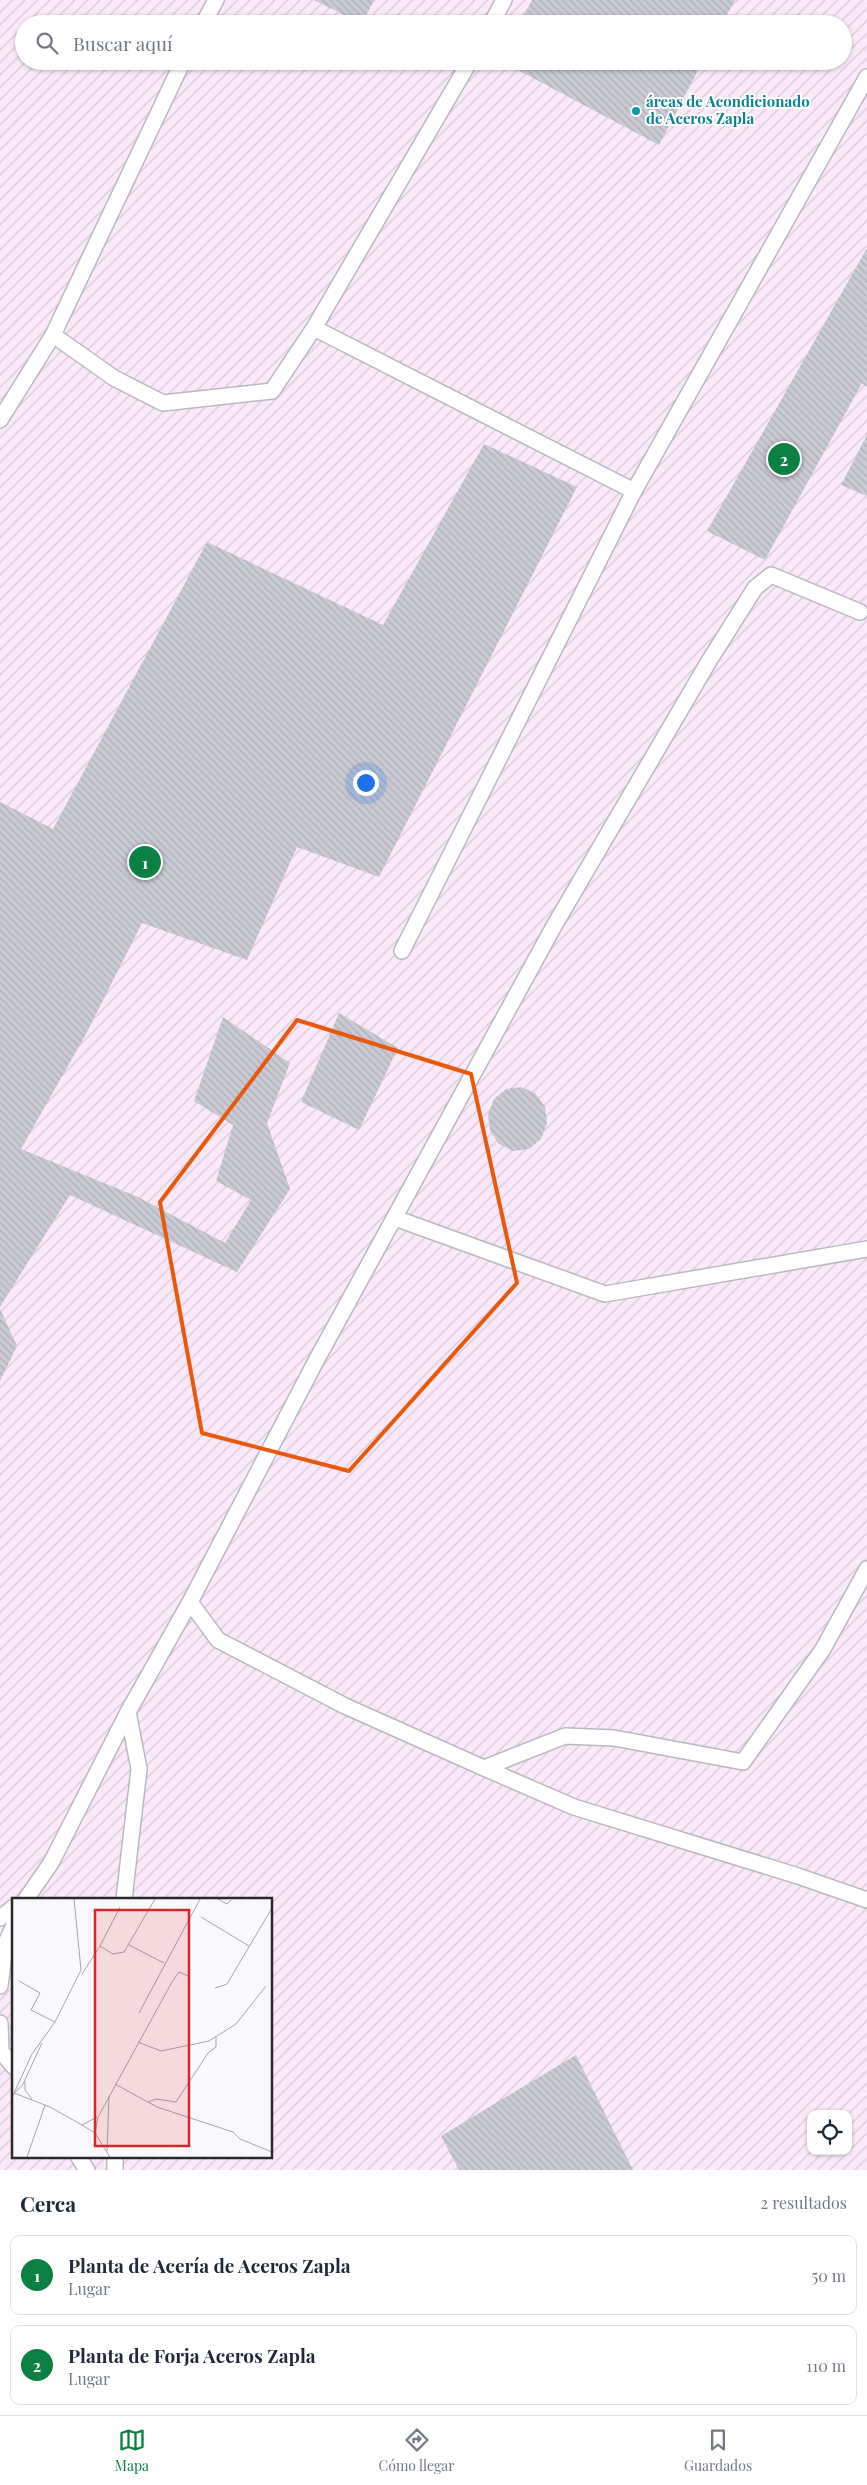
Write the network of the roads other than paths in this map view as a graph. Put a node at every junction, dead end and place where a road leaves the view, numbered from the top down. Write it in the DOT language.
graph roads {
  1 [pos="216,0"];
  2 [pos="504,0"];
  3 [pos="208,15"];
  4 [pos="496,15"];
  5 [pos="179,70"];
  6 [pos="465,70"];
  7 [pos="867,77"];
  8 [pos="314,328"];
  9 [pos="53,335"];
  10 [pos="0,420"];
  11 [pos="634,490"];
  12 [pos="860,612"];
  13 [pos="402,951"];
  14 [pos="394,1218"];
  15 [pos="867,1249"];
  16 [pos="867,1569"];
  17 [pos="190,1602"];
  18 [pos="128,1712"];
  19 [pos="484,1768"];
  20 [pos="27,1898"];
  21 [pos="124,1898"];
  22 [pos="867,1900"];
  23 [pos="12,1909"];
  24 [pos="0,1918"];
  25 [pos="12,1929"];
  26 [pos="0,1986"];
  27 [pos="0,2023"];
  28 [pos="1,2051"];
  29 [pos="12,2065"];
  30 [pos="79,2158"];
  31 [pos="87,2170"];
  1 -- 3 [label="lane"];
  2 -- 4 [label="lane"];
  5 -- 9 [label="lane"];
  6 -- 8 [label="lane"];
  7 -- 11 [label="lane"];
  8 -- 9 [label="lane"];
  8 -- 11 [label="lane"];
  9 -- 10 [label="lane"];
  11 -- 13 [label="lane"];
  12 -- 14 [label="lane"];
  14 -- 15 [label="lane"];
  14 -- 17 [label="lane"];
  16 -- 19 [label="lane"];
  17 -- 18 [label="lane"];
  17 -- 19 [label="lane"];
  18 -- 20 [label="lane"];
  18 -- 21 [label="lane"];
  19 -- 22 [label="lane"];
  23 -- 24 [label="lane"];
  25 -- 26 [label="lane"];
  27 -- 28 [label="lane"];
  28 -- 29 [label="lane"];
  30 -- 31 [label="lane"];
}
